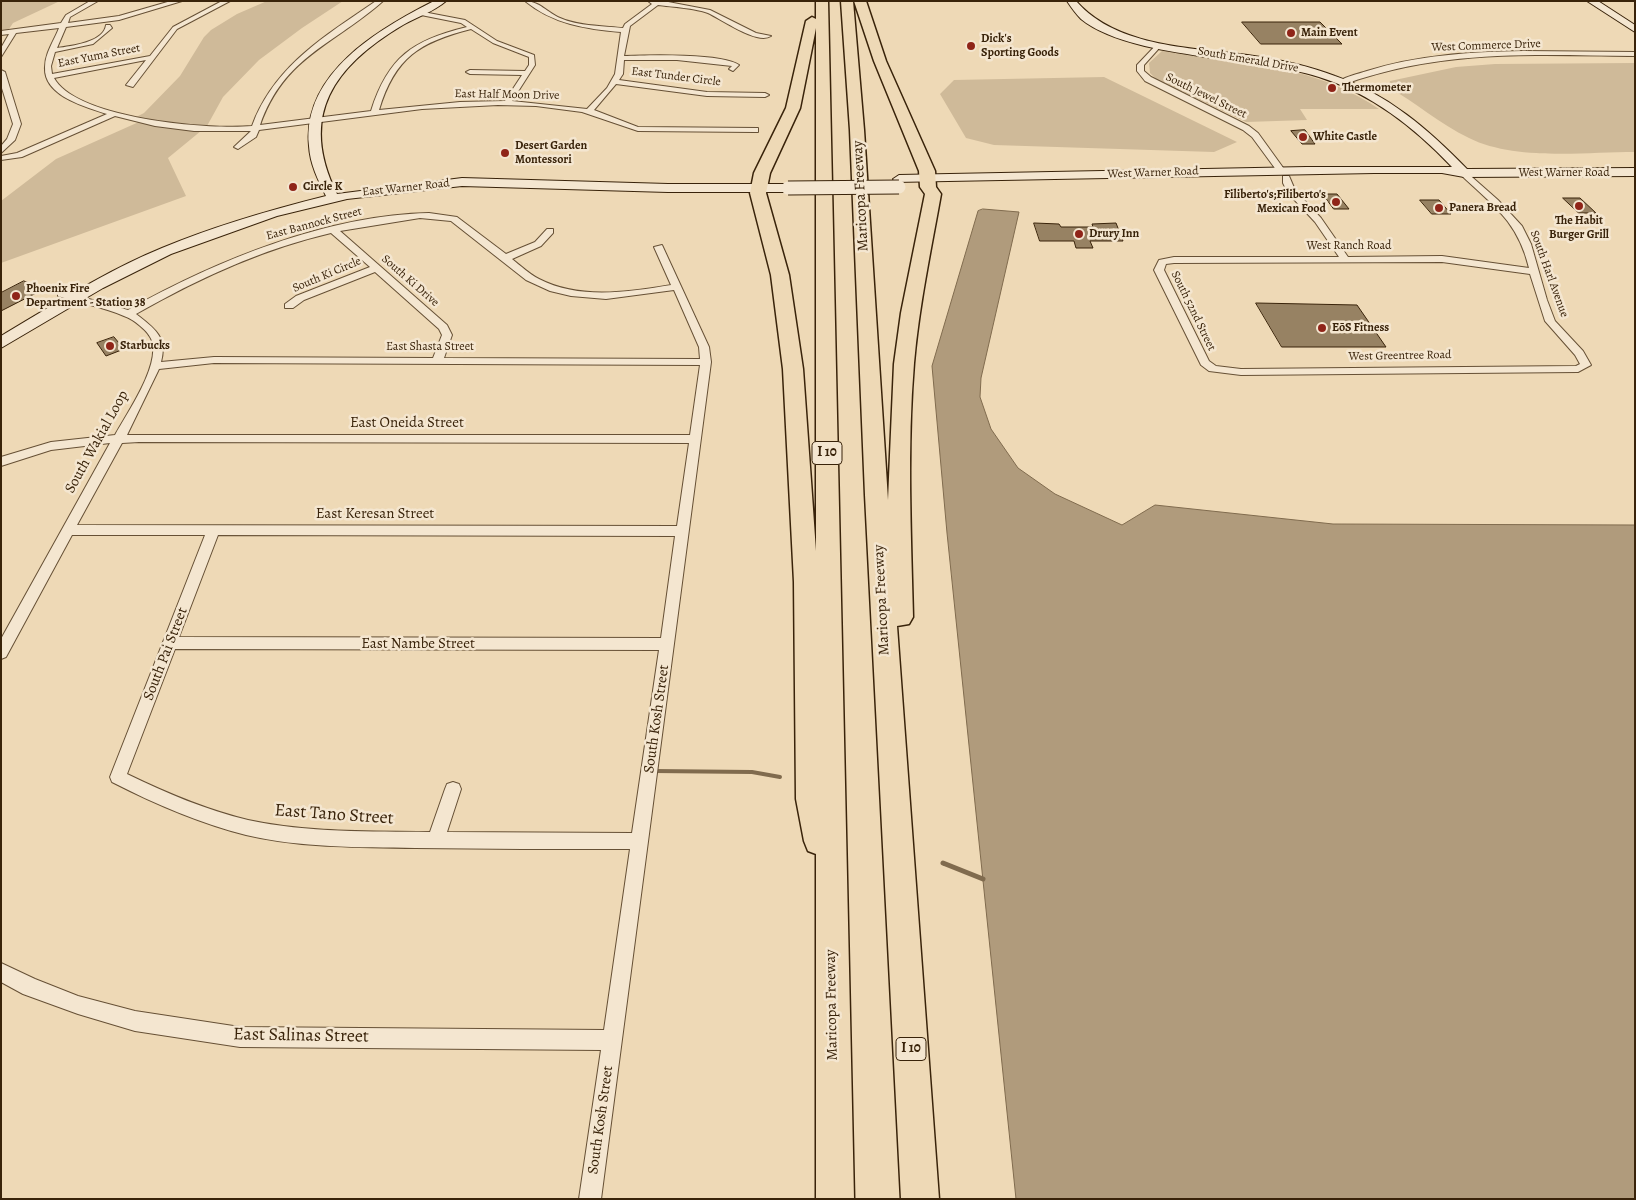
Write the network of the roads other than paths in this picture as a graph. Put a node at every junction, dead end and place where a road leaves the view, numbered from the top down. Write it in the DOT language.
graph roads {
  1 [pos="95,1"];
  2 [pos="179,1"];
  3 [pos="227,1"];
  4 [pos="380,1"];
  5 [pos="442,1"];
  6 [pos="528,1"];
  7 [pos="648,1"];
  8 [pos="814,1"];
  9 [pos="822,1"];
  10 [pos="847,1"];
  11 [pos="860,1"];
  12 [pos="1071,1"];
  13 [pos="1590,1"];
  14 [pos="659,2"];
  15 [pos="418,13"];
  16 [pos="63,25"];
  17 [pos="108,26"];
  18 [pos="473,27"];
  19 [pos="1635,29"];
  20 [pos="624,30"];
  21 [pos="14,31"];
  22 [pos="1,32"];
  23 [pos="768,36"];
  24 [pos="1159,45"];
  25 [pos="51,51"];
  26 [pos="1635,54"];
  27 [pos="1,55"];
  28 [pos="153,57"];
  29 [pos="622,58"];
  30 [pos="733,69"];
  31 [pos="1,72"];
  32 [pos="470,72"];
  33 [pos="527,73"];
  34 [pos="50,77"];
  35 [pos="616,82"];
  36 [pos="1342,82"];
  37 [pos="130,84"];
  38 [pos="765,95"];
  39 [pos="507,103"];
  40 [pos="589,111"];
  41 [pos="374,112"];
  42 [pos="115,113"];
  43 [pos="315,119"];
  44 [pos="256,128"];
  45 [pos="755,130"];
  46 [pos="238,147"];
  47 [pos="1,151"];
  48 [pos="1,158"];
  49 [pos="1635,172"];
  50 [pos="1464,173"];
  51 [pos="1283,174"];
  52 [pos="759,183"];
  53 [pos="843,183"];
  54 [pos="927,183"];
  55 [pos="331,195"];
  56 [pos="333,230"];
  57 [pos="550,231"];
  58 [pos="659,247"];
  59 [pos="505,258"];
  60 [pos="1345,259"];
  61 [pos="1162,262"];
  62 [pos="376,268"];
  63 [pos="1535,272"];
  64 [pos="676,287"];
  65 [pos="68,296"];
  66 [pos="289,306"];
  67 [pos="129,314"];
  68 [pos="1,329"];
  69 [pos="1,342"];
  70 [pos="437,361"];
  71 [pos="706,362"];
  72 [pos="1586,365"];
  73 [pos="155,366"];
  74 [pos="1213,369"];
  75 [pos="119,438"];
  76 [pos="695,439"];
  77 [pos="1,462"];
  78 [pos="67,530"];
  79 [pos="213,530"];
  80 [pos="683,531"];
  81 [pos="170,644"];
  82 [pos="667,644"];
  83 [pos="1,653"];
  84 [pos="118,777"];
  85 [pos="453,789"];
  86 [pos="436,840"];
  87 [pos="640,841"];
  88 [pos="902,899"];
  89 [pos="830,905"];
  90 [pos="1,972"];
  91 [pos="612,1040"];
  92 [pos="590,1199"];
  93 [pos="835,1199"];
  94 [pos="920,1199"];
  1 -- 16 [label="street"];
  2 -- 16 [label="street"];
  3 -- 28 [label="street"];
  4 -- 44 [label="street"];
  5 -- 15 [label="main road"];
  6 -- 20 [label="street"];
  7 -- 14 [label="street"];
  8 -- 52 [label="highway"];
  9 -- 89 [label="highway, Maricopa Freeway / I 10"];
  10 -- 88 [label="highway, Maricopa Freeway / I 10"];
  11 -- 54 [label="highway"];
  12 -- 24 [label="main road, South Emerald Drive"];
  13 -- 19 [label="main road"];
  14 -- 20 [label="street"];
  14 -- 23 [label="street"];
  15 -- 18 [label="street"];
  15 -- 43 [label="main road"];
  16 -- 21 [label="street"];
  16 -- 25 [label="street"];
  17 -- 25 [label="street"];
  18 -- 33 [label="street"];
  18 -- 41 [label="street"];
  20 -- 29 [label="street"];
  21 -- 22 [label="street"];
  21 -- 27 [label="street"];
  24 -- 36 [label="main road, South Emerald Drive"];
  24 -- 51 [label="street, South Jewel Street"];
  25 -- 34 [label="street"];
  26 -- 36 [label="street, West Commerce Drive"];
  28 -- 34 [label="street, East Yuma Street"];
  28 -- 37 [label="street"];
  29 -- 30 [label="street"];
  29 -- 35 [label="street"];
  31 -- 47 [label="street"];
  32 -- 33 [label="street"];
  33 -- 39 [label="street"];
  34 -- 42 [label="street, East Half Moon Drive"];
  35 -- 38 [label="street, East Tunder Circle"];
  35 -- 40 [label="street"];
  36 -- 50 [label="main road, South Emerald Drive"];
  39 -- 40 [label="street, East Half Moon Drive"];
  39 -- 41 [label="street, East Half Moon Drive"];
  40 -- 45 [label="street, East Half Moon Drive"];
  41 -- 43 [label="street, East Half Moon Drive"];
  42 -- 44 [label="street, East Half Moon Drive"];
  42 -- 48 [label="street"];
  43 -- 44 [label="street, East Half Moon Drive"];
  43 -- 55 [label="main road"];
  44 -- 46 [label="street"];
  49 -- 50 [label="main road, West Warner Road"];
  50 -- 51 [label="main road, West Warner Road"];
  50 -- 63 [label="street, South Harl Avenue"];
  51 -- 54 [label="main road, West Warner Road"];
  51 -- 54 [label="main road, West Warner Road"];
  51 -- 60 [label="street"];
  52 -- 53 [label="main road, East Warner Road, bridge"];
  52 -- 55 [label="main road, East Warner Road"];
  52 -- 89 [label="highway"];
  53 -- 54 [label="main road, West Warner Road, bridge"];
  54 -- 88 [label="highway"];
  55 -- 65 [label="main road, East Warner Road"];
  56 -- 59 [label="street, East Bannock Street"];
  56 -- 62 [label="street, South Ki Drive"];
  56 -- 67 [label="street, East Bannock Street"];
  57 -- 59 [label="street"];
  58 -- 64 [label="street, South Kosh Street"];
  59 -- 64 [label="street, East Bannock Street"];
  60 -- 61 [label="street, West Ranch Road"];
  60 -- 63 [label="street, West Ranch Road"];
  61 -- 74 [label="street, South 52nd Street"];
  62 -- 66 [label="street, South Ki Circle"];
  62 -- 70 [label="street, South Ki Drive"];
  63 -- 72 [label="street, South Harl Avenue"];
  64 -- 71 [label="street, South Kosh Street"];
  65 -- 67 [label="street, South Wakial Loop"];
  65 -- 68 [label="main road, East Warner Road"];
  65 -- 69 [label="main road, East Warner Road"];
  67 -- 73 [label="street, South Wakial Loop"];
  70 -- 71 [label="street, East Shasta Street"];
  70 -- 73 [label="street, East Shasta Street"];
  71 -- 76 [label="street, South Kosh Street"];
  72 -- 74 [label="street, West Greentree Road"];
  73 -- 75 [label="street, South Wakial Loop"];
  75 -- 76 [label="street, East Oneida Street"];
  75 -- 77 [label="street, East Oneida Street"];
  75 -- 78 [label="street, South Wakial Loop"];
  76 -- 80 [label="street, South Kosh Street"];
  78 -- 79 [label="street, East Keresan Street"];
  78 -- 83 [label="street, South Wakial Loop"];
  79 -- 80 [label="street, East Keresan Street"];
  79 -- 81 [label="street, South Pai Street"];
  80 -- 82 [label="street, South Kosh Street"];
  81 -- 82 [label="street, East Nambe Street"];
  81 -- 84 [label="street, South Pai Street"];
  82 -- 87 [label="street, South Kosh Street"];
  84 -- 86 [label="street, East Tano Street"];
  85 -- 86 [label="street"];
  86 -- 87 [label="street, East Tano Street"];
  87 -- 91 [label="street, South Kosh Street"];
  88 -- 94 [label="highway, Maricopa Freeway / I 10"];
  89 -- 93 [label="highway, Maricopa Freeway / I 10"];
  90 -- 91 [label="street, East Salinas Street"];
  91 -- 92 [label="street, South Kosh Street"];
}
